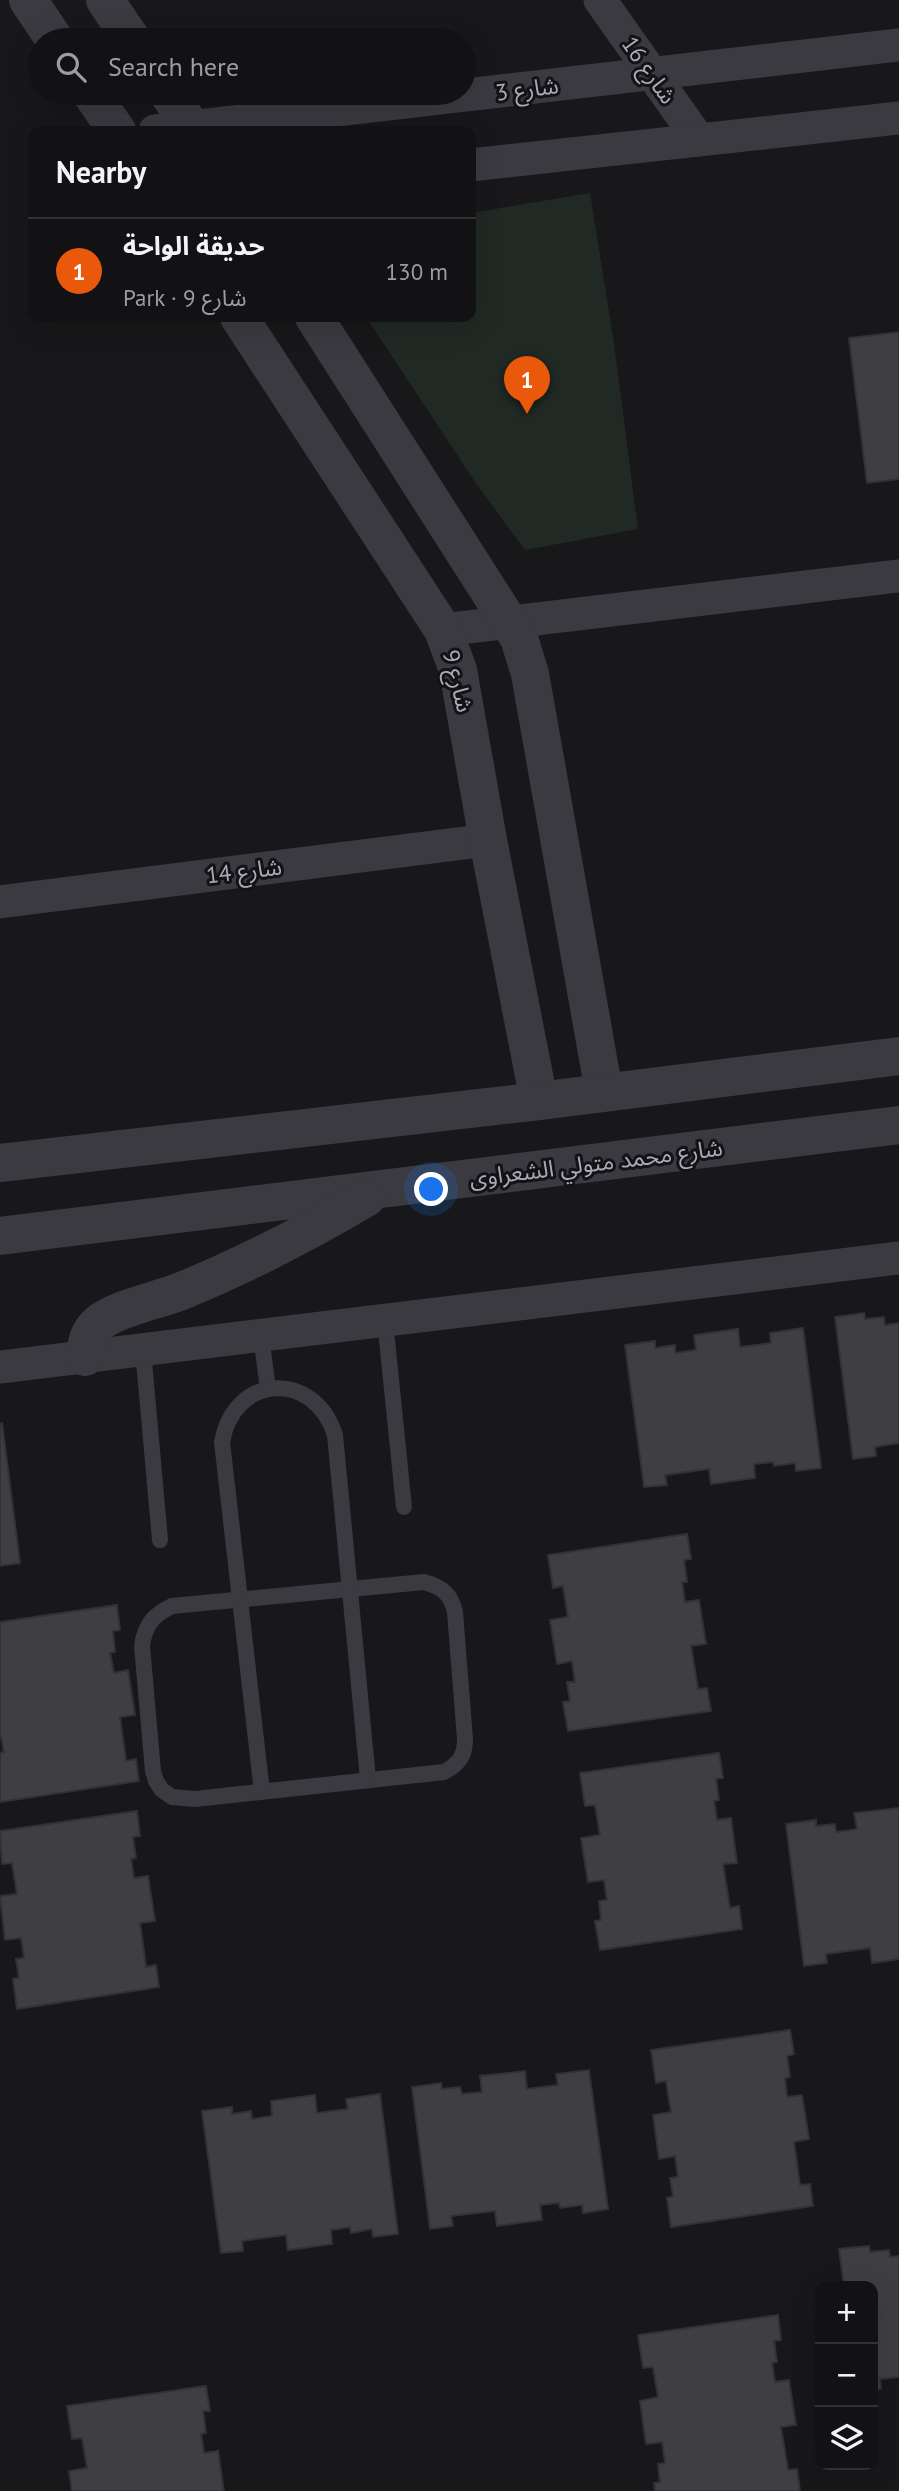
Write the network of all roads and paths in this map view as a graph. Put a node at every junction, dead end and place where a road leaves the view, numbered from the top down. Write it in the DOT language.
graph roads {
  1 [pos="28,0"];
  2 [pos="105,0"];
  3 [pos="600,0"];
  4 [pos="47,28"];
  5 [pos="124,28"];
  6 [pos="899,45"];
  7 [pos="651,74"];
  8 [pos="476,95"];
  9 [pos="99,105"];
  10 [pos="176,105"];
  11 [pos="393,105"];
  12 [pos="899,118"];
  13 [pos="114,126"];
  14 [pos="191,126"];
  15 [pos="218,126"];
  16 [pos="699,140"];
  17 [pos="476,164"];
  18 [pos="242,322"];
  19 [pos="317,322"];
  20 [pos="899,576"];
  21 [pos="511,622"];
  22 [pos="443,630"];
  23 [pos="488,840"];
  24 [pos="0,902"];
  25 [pos="899,1056"];
  26 [pos="604,1092"];
  27 [pos="539,1101"];
  28 [pos="899,1125"];
  29 [pos="0,1163"];
  30 [pos="377,1191"];
  31 [pos="0,1236"];
  32 [pos="899,1258"];
  33 [pos="385,1321"];
  34 [pos="261,1336"];
  35 [pos="143,1350"];
  36 [pos="85,1357"];
  37 [pos="0,1367"];
  38 [pos="268,1388"];
  39 [pos="404,1507"];
  40 [pos="160,1540"];
  41 [pos="350,1588"];
  42 [pos="241,1600"];
  43 [pos="368,1779"];
  44 [pos="262,1791"];
  1 -- 4 [label="street"];
  2 -- 5 [label="street"];
  3 -- 7 [label="street, شارع 16"];
  6 -- 7 [label="street, شارع 3"];
  7 -- 8 [label="street, شارع 3"];
  7 -- 16 [label="street, شارع 16"];
  9 -- 13 [label="street"];
  10 -- 14 [label="street"];
  11 -- 15 [label="street, شارع 3"];
  12 -- 16 [label="street"];
  16 -- 17 [label="street"];
  18 -- 22 [label="street, شارع 9"];
  19 -- 21 [label="street"];
  20 -- 21 [label="street"];
  21 -- 22 [label="street"];
  21 -- 26 [label="street"];
  22 -- 23 [label="street, شارع 9"];
  23 -- 24 [label="street, شارع 14"];
  23 -- 27 [label="street, شارع 9"];
  25 -- 26 [label="street"];
  26 -- 27 [label="street"];
  27 -- 29 [label="street"];
  28 -- 30 [label="street, شارع محمد متولي الشعراوى"];
  30 -- 31 [label="street, شارع محمد متولي الشعراوى"];
  30 -- 36 [label="street"];
  32 -- 33 [label="street"];
  33 -- 34 [label="street"];
  33 -- 39 [label="lane"];
  34 -- 35 [label="street"];
  34 -- 38 [label="lane"];
  35 -- 36 [label="street"];
  35 -- 40 [label="lane"];
  36 -- 37 [label="street"];
  38 -- 41 [label="lane"];
  38 -- 42 [label="lane"];
  41 -- 42 [label="lane"];
  41 -- 43 [label="lane"];
  41 -- 43 [label="lane"];
  42 -- 44 [label="lane"];
  42 -- 44 [label="lane"];
  43 -- 44 [label="lane"];
}
